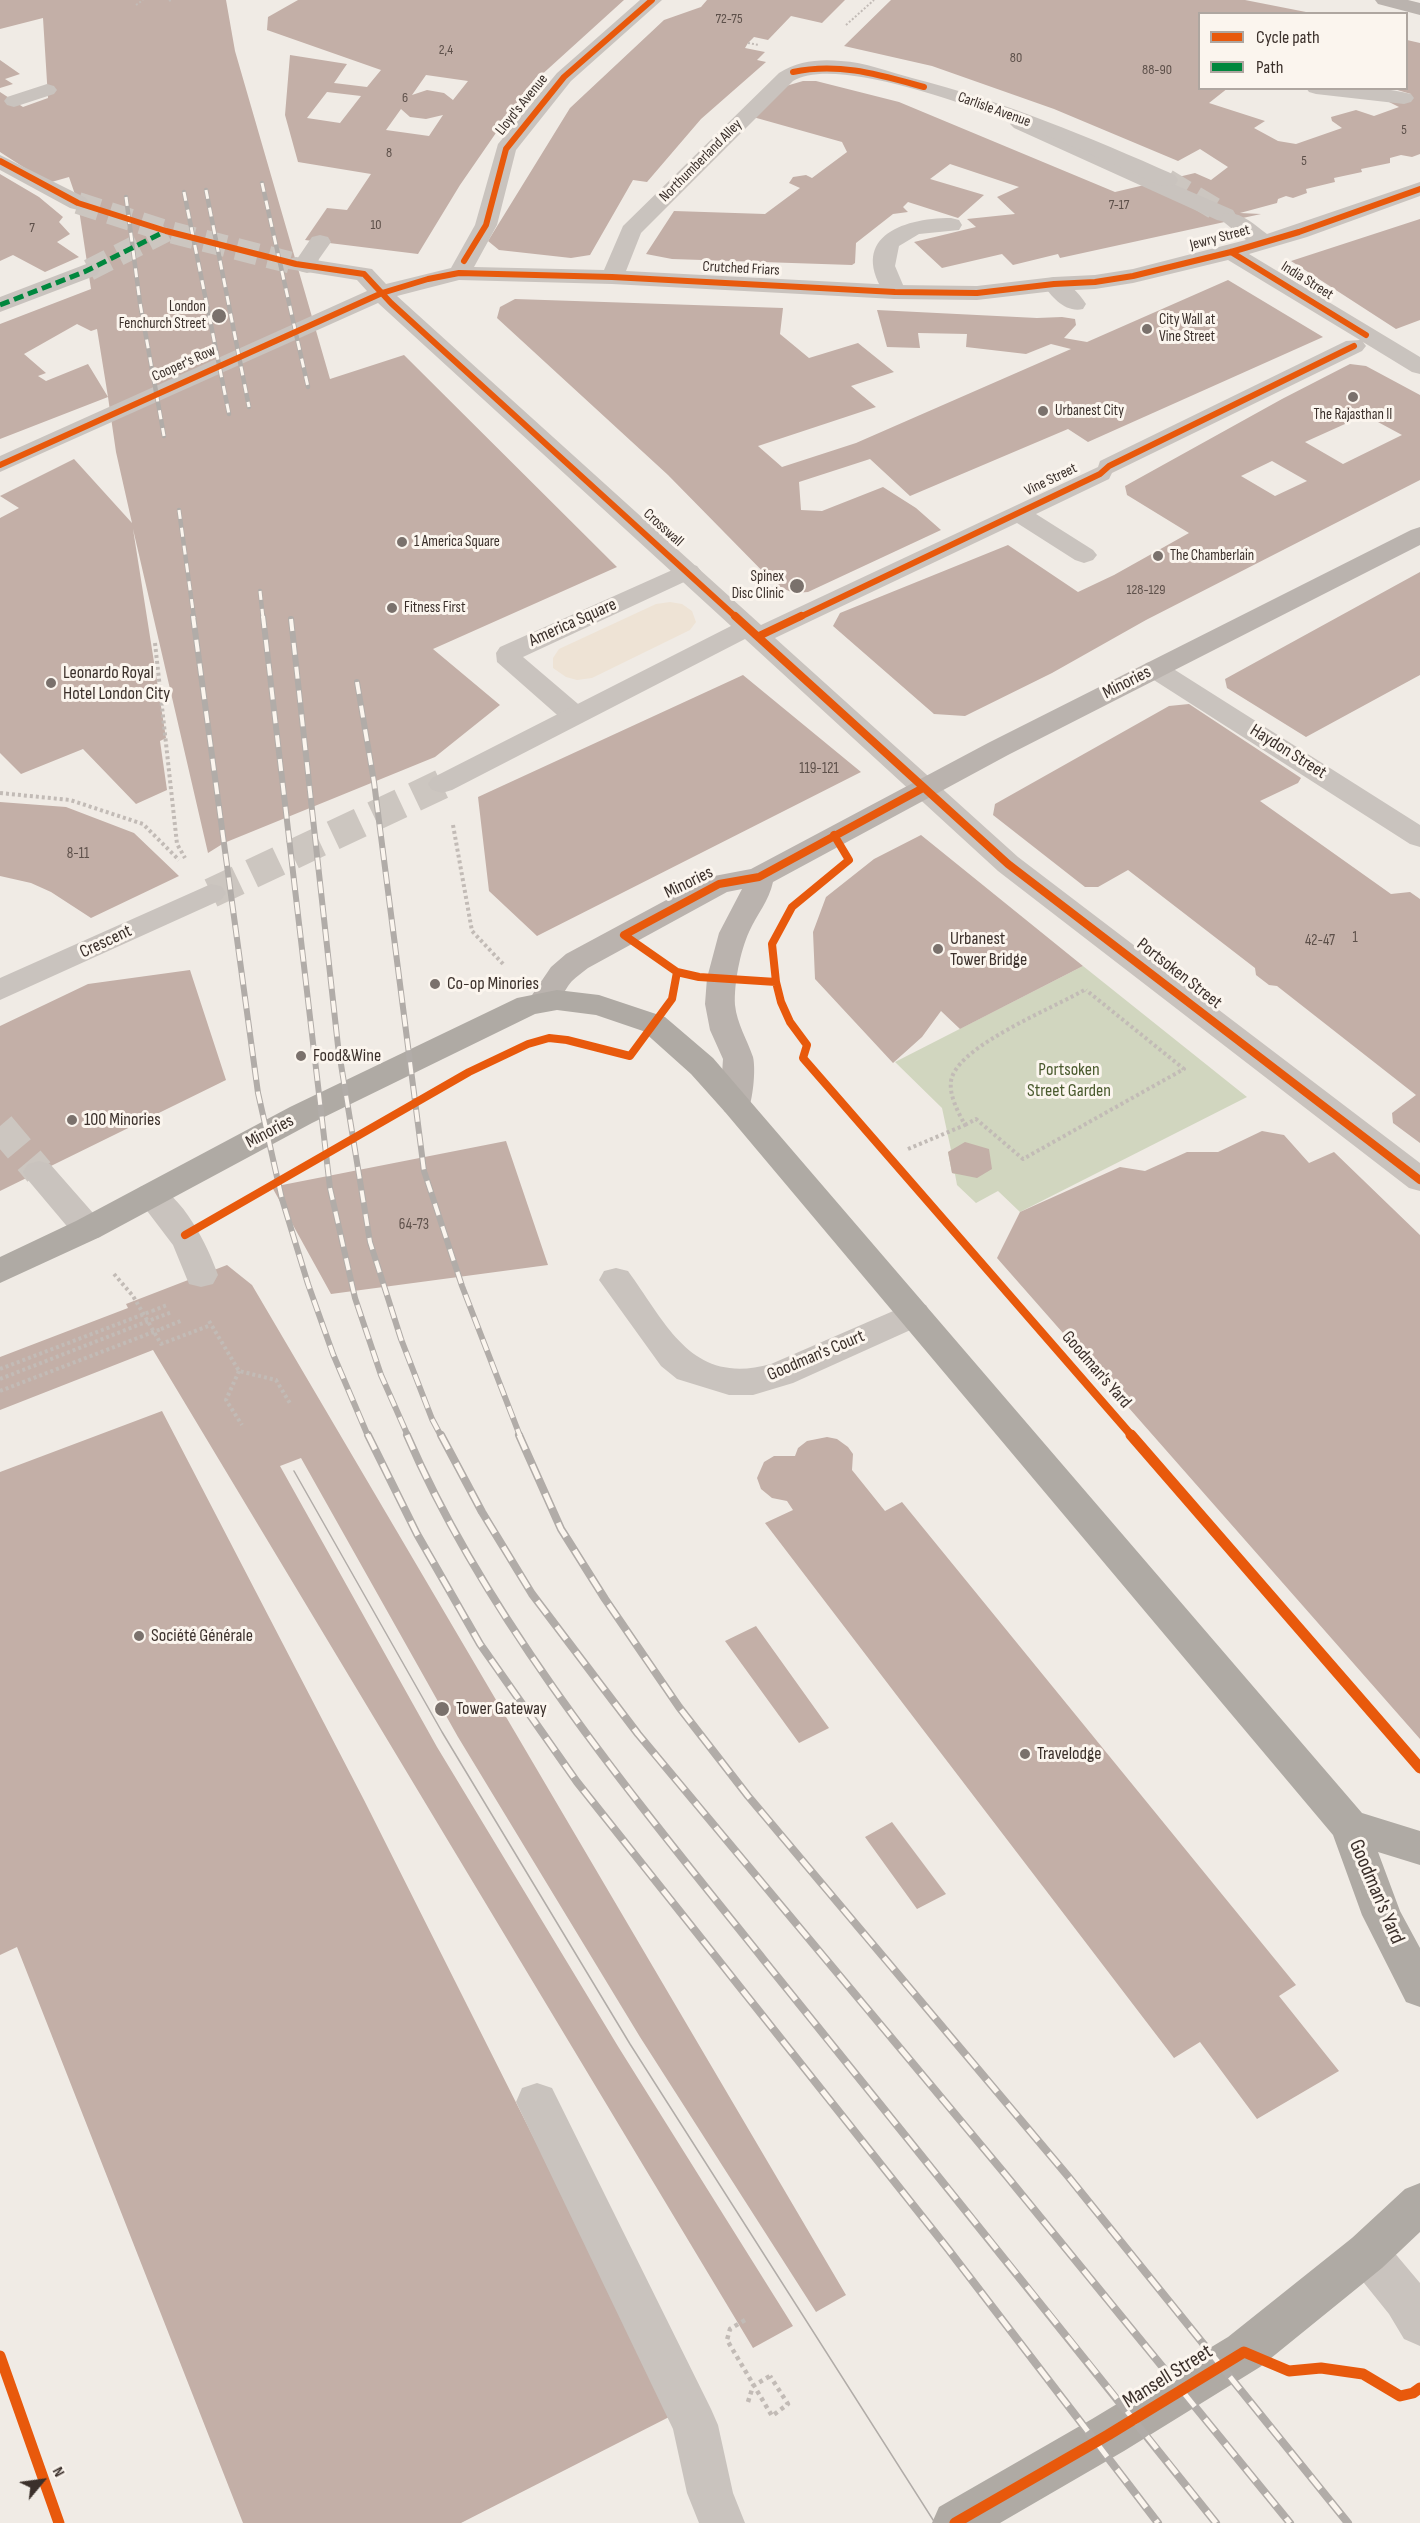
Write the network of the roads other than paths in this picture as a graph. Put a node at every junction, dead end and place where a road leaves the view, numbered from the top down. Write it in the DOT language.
graph roads {
  1 [pos="652,0"];
  2 [pos="1385,0"];
  3 [pos="1420,9"];
  4 [pos="813,67"];
  5 [pos="47,90"];
  6 [pos="1331,90"];
  7 [pos="958,96"];
  8 [pos="1391,98"];
  9 [pos="14,101"];
  10 [pos="0,161"];
  11 [pos="1167,180"];
  12 [pos="1420,189"];
  13 [pos="78,203"];
  14 [pos="951,225"];
  15 [pos="320,242"];
  16 [pos="1263,242"];
  17 [pos="1231,252"];
  18 [pos="89,270"];
  19 [pos="459,273"];
  20 [pos="612,278"];
  21 [pos="1054,284"];
  22 [pos="1022,289"];
  23 [pos="895,292"];
  24 [pos="382,293"];
  25 [pos="1075,304"];
  26 [pos="0,305"];
  27 [pos="1420,336"];
  28 [pos="1354,346"];
  29 [pos="1389,350"];
  30 [pos="1420,368"];
  31 [pos="0,465"];
  32 [pos="1018,513"];
  33 [pos="1420,535"];
  34 [pos="1084,555"];
  35 [pos="688,571"];
  36 [pos="754,632"];
  37 [pos="1155,669"];
  38 [pos="574,715"];
  39 [pos="442,784"];
  40 [pos="923,788"];
  41 [pos="1420,838"];
  42 [pos="759,877"];
  43 [pos="211,893"];
  44 [pos="0,990"];
  45 [pos="543,1001"];
  46 [pos="736,1104"];
  47 [pos="39,1172"];
  48 [pos="1420,1180"];
  49 [pos="151,1195"];
  50 [pos="88,1229"];
  51 [pos="0,1271"];
  52 [pos="201,1275"];
  53 [pos="616,1280"];
  54 [pos="914,1314"];
  55 [pos="1348,1826"];
  56 [pos="1420,1848"];
  57 [pos="1420,1989"];
  58 [pos="537,2102"];
  59 [pos="1420,2203"];
  60 [pos="1367,2253"];
  61 [pos="1420,2324"];
  62 [pos="722,2523"];
  63 [pos="955,2523"];
  1 -- 19 [label="street, Lloyd's Avenue"];
  2 -- 3 [label="street"];
  4 -- 7 [label="street, Carlisle Avenue"];
  4 -- 20 [label="street, Northumberland Alley"];
  5 -- 9 [label="street"];
  6 -- 8 [label="street"];
  7 -- 11 [label="street, Carlisle Avenue"];
  7 -- 16 [label="street"];
  10 -- 13 [label="street"];
  12 -- 16 [label="street, Jewry Street"];
  14 -- 23 [label="street"];
  15 -- 24 [label="street"];
  16 -- 17 [label="street, Jewry Street"];
  17 -- 21 [label="street, Jewry Street"];
  17 -- 29 [label="street, India Street"];
  18 -- 26 [label="street"];
  19 -- 20 [label="street, Crutched Friars"];
  19 -- 24 [label="street, Cooper's Row"];
  20 -- 23 [label="street, Crutched Friars"];
  21 -- 22 [label="street, Jewry Street"];
  21 -- 25 [label="street"];
  22 -- 23 [label="street, Crutched Friars"];
  24 -- 31 [label="street, Cooper's Row"];
  24 -- 35 [label="street, Crosswall"];
  27 -- 29 [label="street"];
  28 -- 32 [label="street, Vine Street"];
  29 -- 30 [label="street, India Street"];
  32 -- 34 [label="street, Vine Street"];
  32 -- 36 [label="street, Vine Street"];
  33 -- 37 [label="street, Minories"];
  35 -- 36 [label="street, Crosswall"];
  35 -- 38 [label="street, America Square"];
  36 -- 38 [label="street"];
  36 -- 40 [label="street, Crosswall"];
  37 -- 40 [label="street, Minories"];
  37 -- 41 [label="street, Haydon Street"];
  38 -- 39 [label="street"];
  40 -- 42 [label="street, Minories"];
  40 -- 48 [label="street, Portsoken Street"];
  42 -- 45 [label="street, Minories"];
  42 -- 46 [label="street"];
  43 -- 44 [label="street, Crescent"];
  45 -- 46 [label="highway, Minories"];
  45 -- 49 [label="highway, Minories"];
  46 -- 54 [label="highway, Goodman's Yard"];
  47 -- 50 [label="street"];
  49 -- 50 [label="highway, Minories"];
  49 -- 52 [label="street"];
  50 -- 51 [label="highway, Minories"];
  53 -- 54 [label="street, Goodman's Court"];
  54 -- 55 [label="highway, Goodman's Yard"];
  55 -- 56 [label="highway, Goodman's Yard"];
  55 -- 57 [label="highway, Goodman's Yard"];
  58 -- 62 [label="street"];
  59 -- 60 [label="highway, Mansell Street"];
  60 -- 61 [label="street"];
  60 -- 63 [label="highway, Mansell Street"];
}
